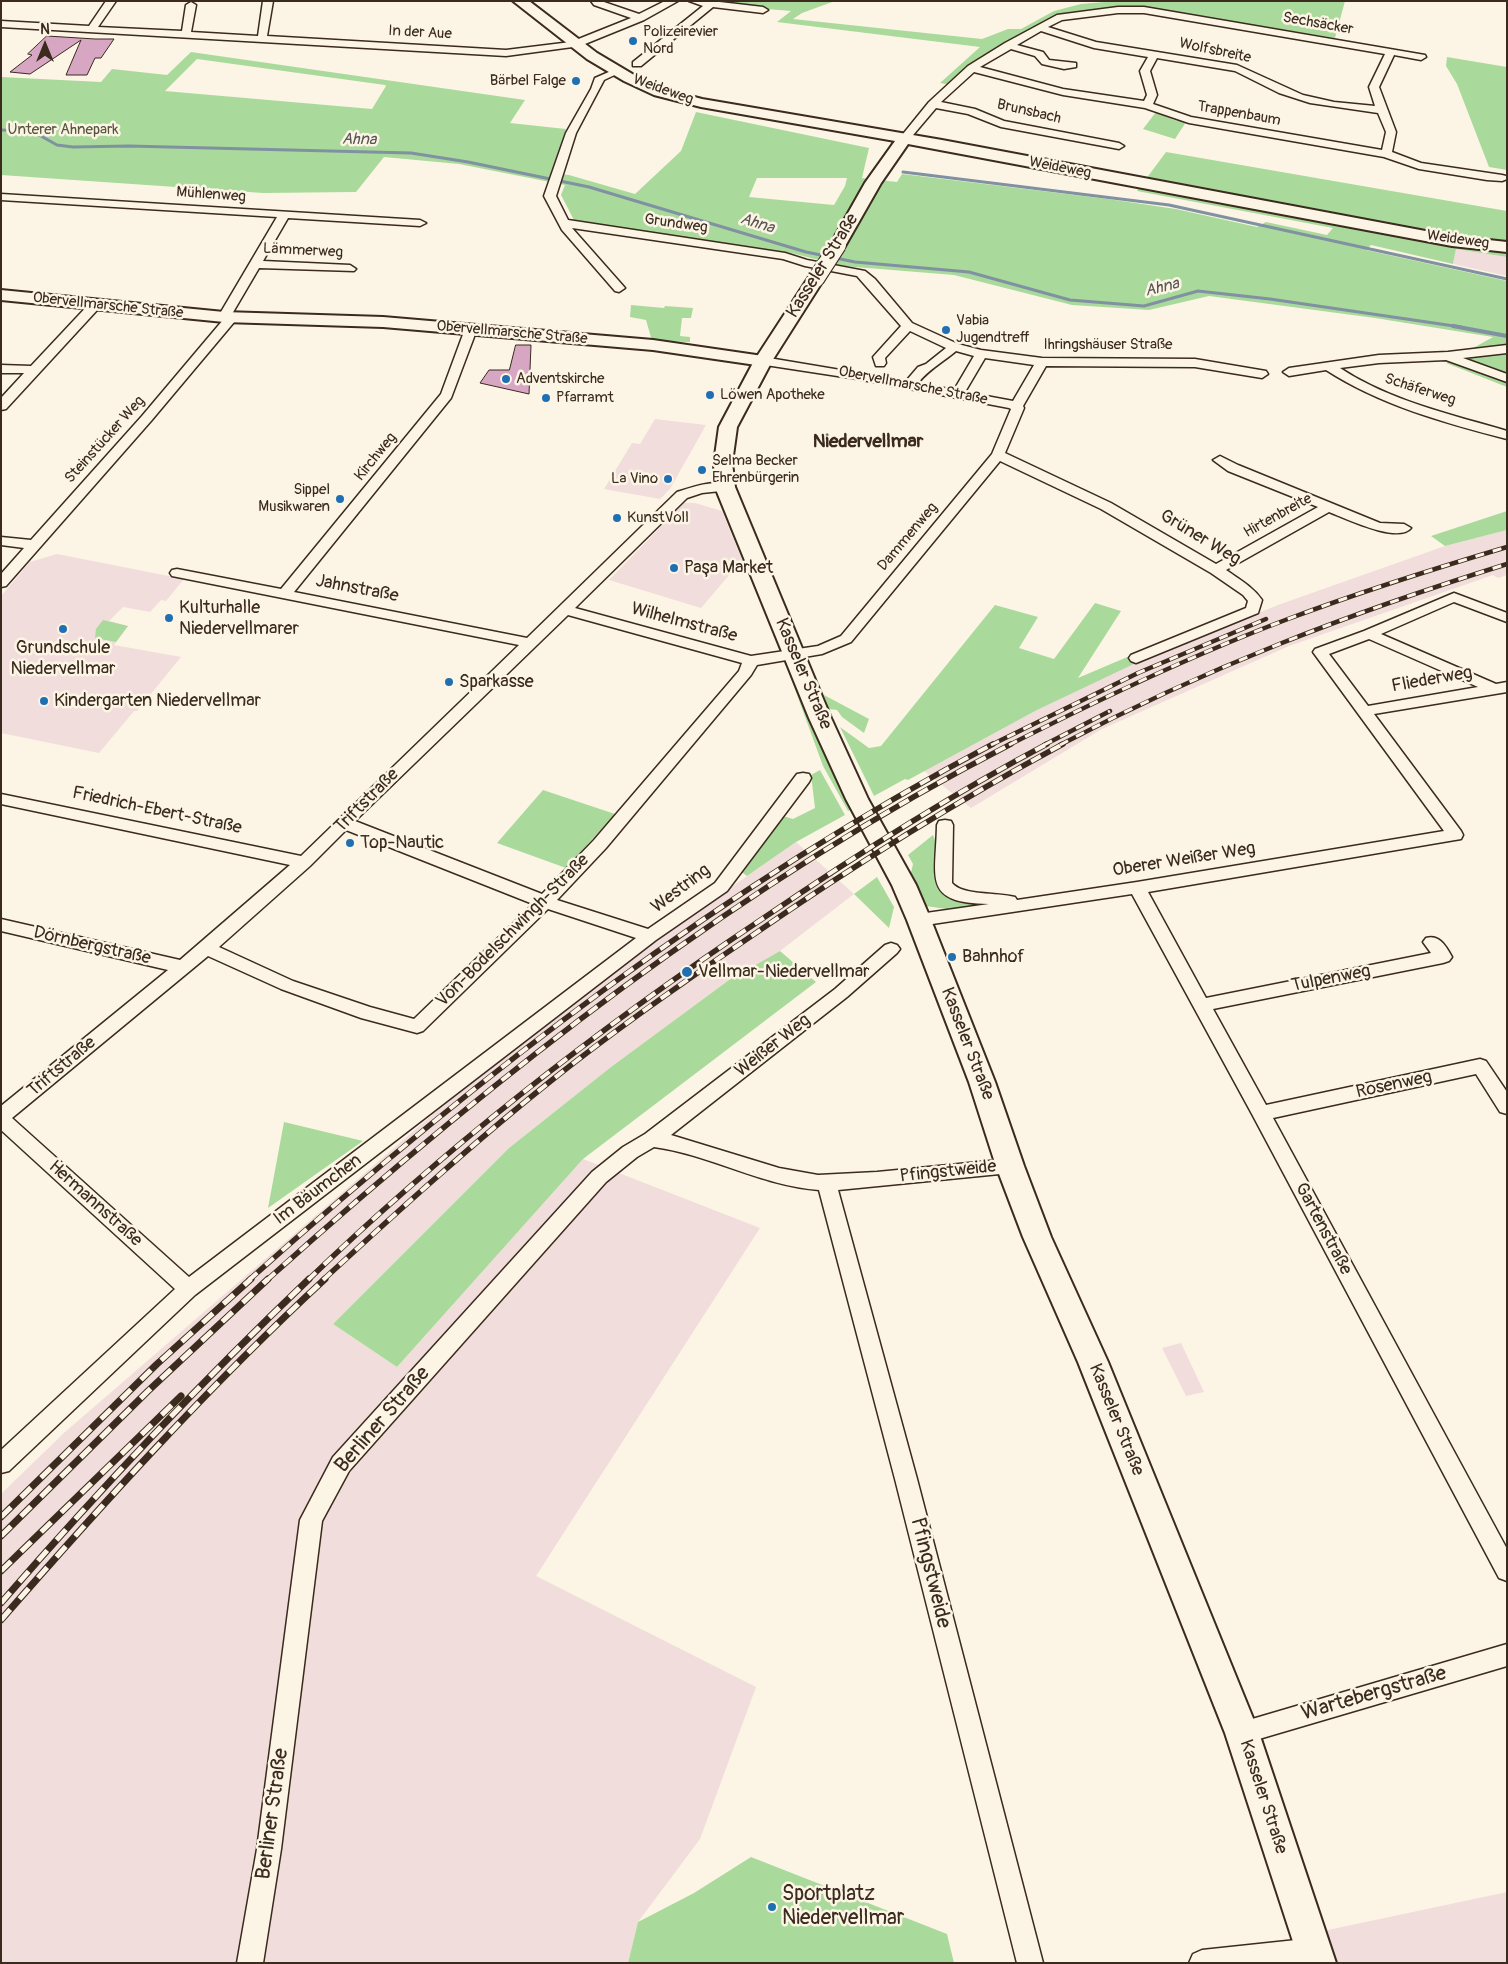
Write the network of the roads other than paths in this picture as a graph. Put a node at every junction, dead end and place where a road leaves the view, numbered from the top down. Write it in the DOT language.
graph roads {
  1 [pos="110,1"];
  2 [pos="268,1"];
  3 [pos="520,1"];
  4 [pos="596,1"];
  5 [pos="673,1"];
  6 [pos="694,1"];
  7 [pos="191,5"];
  8 [pos="710,5"];
  9 [pos="763,10"];
  10 [pos="641,18"];
  11 [pos="1,24"];
  12 [pos="1041,28"];
  13 [pos="92,29"];
  14 [pos="186,34"];
  15 [pos="262,39"];
  16 [pos="576,44"];
  17 [pos="1008,45"];
  18 [pos="1391,51"];
  19 [pos="1154,55"];
  20 [pos="1421,57"];
  21 [pos="637,64"];
  22 [pos="1072,65"];
  23 [pos="972,68"];
  24 [pos="623,74"];
  25 [pos="933,104"];
  26 [pos="1147,105"];
  27 [pos="1381,110"];
  28 [pos="861,132"];
  29 [pos="904,139"];
  30 [pos="1119,146"];
  31 [pos="1386,154"];
  32 [pos="892,157"];
  33 [pos="1502,178"];
  34 [pos="1,197"];
  35 [pos="284,215"];
  36 [pos="420,223"];
  37 [pos="563,223"];
  38 [pos="1507,247"];
  39 [pos="254,264"];
  40 [pos="350,269"];
  41 [pos="619,288"];
  42 [pos="1,295"];
  43 [pos="96,305"];
  44 [pos="228,318"];
  45 [pos="908,326"];
  46 [pos="471,329"];
  47 [pos="954,347"];
  48 [pos="1507,349"];
  49 [pos="981,354"];
  50 [pos="1448,356"];
  51 [pos="763,361"];
  52 [pos="1042,362"];
  53 [pos="880,363"];
  54 [pos="1328,366"];
  55 [pos="1,369"];
  56 [pos="35,370"];
  57 [pos="1289,372"];
  58 [pos="1262,374"];
  59 [pos="1507,378"];
  60 [pos="910,384"];
  61 [pos="958,394"];
  62 [pos="1,406"];
  63 [pos="1017,406"];
  64 [pos="1507,435"];
  65 [pos="998,455"];
  66 [pos="1220,460"];
  67 [pos="725,487"];
  68 [pos="1330,506"];
  69 [pos="1404,528"];
  70 [pos="1,541"];
  71 [pos="34,545"];
  72 [pos="1216,570"];
  73 [pos="177,573"];
  74 [pos="1,583"];
  75 [pos="285,594"];
  76 [pos="565,610"];
  77 [pos="1507,618"];
  78 [pos="1369,634"];
  79 [pos="530,643"];
  80 [pos="795,654"];
  81 [pos="1136,658"];
  82 [pos="751,661"];
  83 [pos="1499,687"];
  84 [pos="1365,711"];
  85 [pos="803,778"];
  86 [pos="1,799"];
  87 [pos="344,823"];
  88 [pos="945,825"];
  89 [pos="304,862"];
  90 [pos="1137,888"];
  91 [pos="545,902"];
  92 [pos="1021,905"];
  93 [pos="919,920"];
  94 [pos="1,925"];
  95 [pos="650,936"];
  96 [pos="1432,942"];
  97 [pos="206,948"];
  98 [pos="892,949"];
  99 [pos="183,967"];
  100 [pos="1201,1005"];
  101 [pos="1507,1107"];
  102 [pos="1261,1113"];
  103 [pos="1,1118"];
  104 [pos="652,1139"];
  105 [pos="1010,1166"];
  106 [pos="827,1184"];
  107 [pos="188,1290"];
  108 [pos="1,1464"];
  109 [pos="1507,1571"];
  110 [pos="1507,1655"];
  111 [pos="1242,1733"];
  112 [pos="1316,1957"];
  113 [pos="250,1963"];
  114 [pos="1030,1963"];
  115 [pos="1202,1963"];
  1 -- 13 [label="street"];
  2 -- 15 [label="street"];
  3 -- 16 [label="main road, Weideweg"];
  4 -- 10 [label="street"];
  5 -- 10 [label="street, In der Aue"];
  6 -- 8 [label="street"];
  7 -- 14 [label="street"];
  8 -- 9 [label="street"];
  8 -- 21 [label="street"];
  10 -- 16 [label="street, In der Aue"];
  11 -- 13 [label="street, In der Aue"];
  12 -- 17 [label="street, Sechsäcker"];
  12 -- 18 [label="street, Sechsäcker"];
  12 -- 19 [label="street, Wolfsbreite"];
  13 -- 14 [label="street, In der Aue"];
  14 -- 15 [label="street, In der Aue"];
  15 -- 16 [label="street, In der Aue"];
  16 -- 24 [label="main road, Weideweg"];
  17 -- 22 [label="street"];
  17 -- 23 [label="street, Sechsäcker"];
  18 -- 20 [label="street, Sechsäcker"];
  18 -- 27 [label="street"];
  19 -- 26 [label="street"];
  19 -- 27 [label="street, Wolfsbreite"];
  23 -- 25 [label="street, Sechsäcker"];
  23 -- 26 [label="street, Trappenbaum"];
  24 -- 28 [label="main road, Weideweg"];
  24 -- 37 [label="street"];
  25 -- 29 [label="street, Sechsäcker"];
  25 -- 30 [label="street, Brunsbach"];
  26 -- 31 [label="street, Trappenbaum"];
  27 -- 31 [label="street"];
  28 -- 29 [label="main road, Weideweg"];
  28 -- 32 [label="main road"];
  29 -- 32 [label="main road, Kasseler Straße"];
  29 -- 38 [label="main road, Weideweg"];
  31 -- 33 [label="street, Trappenbaum"];
  32 -- 51 [label="main road, Kasseler Straße, bridge"];
  34 -- 35 [label="street, Mühlenweg"];
  35 -- 36 [label="street, Mühlenweg"];
  35 -- 39 [label="street, Steinstücker Weg"];
  37 -- 41 [label="street"];
  37 -- 45 [label="street, Grundweg"];
  39 -- 40 [label="street, Lämmerweg"];
  39 -- 44 [label="street, Steinstücker Weg"];
  42 -- 43 [label="street, Obervellmarsche Straße"];
  43 -- 44 [label="street, Obervellmarsche Straße"];
  43 -- 56 [label="street"];
  44 -- 46 [label="street, Obervellmarsche Straße"];
  44 -- 71 [label="street, Steinstücker Weg"];
  45 -- 47 [label="street, Ihringshäuser Straße"];
  45 -- 53 [label="street"];
  46 -- 51 [label="street, Obervellmarsche Straße"];
  46 -- 75 [label="street, Kirchweg"];
  47 -- 49 [label="street, Ihringshäuser Straße"];
  47 -- 60 [label="street"];
  48 -- 50 [label="street"];
  49 -- 52 [label="street, Ihringshäuser Straße"];
  49 -- 61 [label="street"];
  50 -- 54 [label="street"];
  50 -- 59 [label="street"];
  51 -- 60 [label="street, Obervellmarsche Straße"];
  51 -- 67 [label="main road, Kasseler Straße"];
  52 -- 58 [label="street, Ihringshäuser Straße"];
  52 -- 63 [label="street, Dammenweg"];
  54 -- 57 [label="street"];
  54 -- 64 [label="street, Schäferweg"];
  55 -- 56 [label="street"];
  56 -- 62 [label="street"];
  60 -- 61 [label="street, Obervellmarsche Straße"];
  61 -- 63 [label="street, Obervellmarsche Straße"];
  63 -- 65 [label="street, Dammenweg"];
  65 -- 72 [label="street, Grüner Weg"];
  65 -- 80 [label="street, Dammenweg"];
  66 -- 68 [label="street, Hirtenbreite"];
  67 -- 76 [label="street, Triftstraße"];
  67 -- 80 [label="main road, Kasseler Straße"];
  68 -- 69 [label="street, Hirtenbreite"];
  68 -- 72 [label="street, Hirtenbreite"];
  70 -- 71 [label="street"];
  71 -- 74 [label="street, Steinstücker Weg"];
  72 -- 81 [label="street, Grüner Weg"];
  73 -- 75 [label="street, Jahnstraße"];
  75 -- 79 [label="street, Jahnstraße"];
  76 -- 79 [label="street, Triftstraße"];
  76 -- 82 [label="street, Wilhelmstraße"];
  77 -- 78 [label="street"];
  78 -- 83 [label="street"];
  78 -- 84 [label="street"];
  79 -- 87 [label="street, Triftstraße"];
  80 -- 82 [label="street, Wilhelmstraße"];
  80 -- 93 [label="main road, Kasseler Straße"];
  82 -- 91 [label="street, Von-Bodelschwingh-Straße"];
  83 -- 84 [label="street, Fliederweg"];
  84 -- 90 [label="street, Oberer Weißer Weg"];
  85 -- 95 [label="street, Westring"];
  86 -- 89 [label="street, Friedrich-Ebert-Straße"];
  87 -- 89 [label="street, Triftstraße"];
  87 -- 91 [label="street, Westring"];
  88 -- 92 [label="street"];
  89 -- 97 [label="street, Triftstraße"];
  90 -- 92 [label="street, Oberer Weißer Weg"];
  90 -- 100 [label="street, Gartenstraße"];
  91 -- 95 [label="street, Westring"];
  91 -- 97 [label="street, Von-Bodelschwingh-Straße"];
  92 -- 93 [label="street, Oberer Weißer Weg"];
  93 -- 105 [label="main road, Kasseler Straße"];
  94 -- 99 [label="street, Dörnbergstraße"];
  95 -- 107 [label="street, Im Bäumchen"];
  96 -- 100 [label="street, Tulpenweg"];
  97 -- 99 [label="street, Triftstraße"];
  98 -- 104 [label="street, Weißer Weg"];
  99 -- 103 [label="street, Triftstraße"];
  100 -- 102 [label="street, Gartenstraße"];
  101 -- 102 [label="street, Rosenweg"];
  102 -- 109 [label="street, Gartenstraße"];
  103 -- 107 [label="street, Hermannstraße"];
  104 -- 106 [label="street, Pfingstweide"];
  104 -- 113 [label="street, Berliner Straße"];
  105 -- 106 [label="street, Pfingstweide"];
  105 -- 111 [label="main road, Kasseler Straße"];
  106 -- 114 [label="street, Pfingstweide"];
  107 -- 108 [label="street, Im Bäumchen"];
  110 -- 111 [label="street, Wartebergstraße"];
  111 -- 112 [label="main road, Kasseler Straße"];
  112 -- 115 [label="street"];
}
